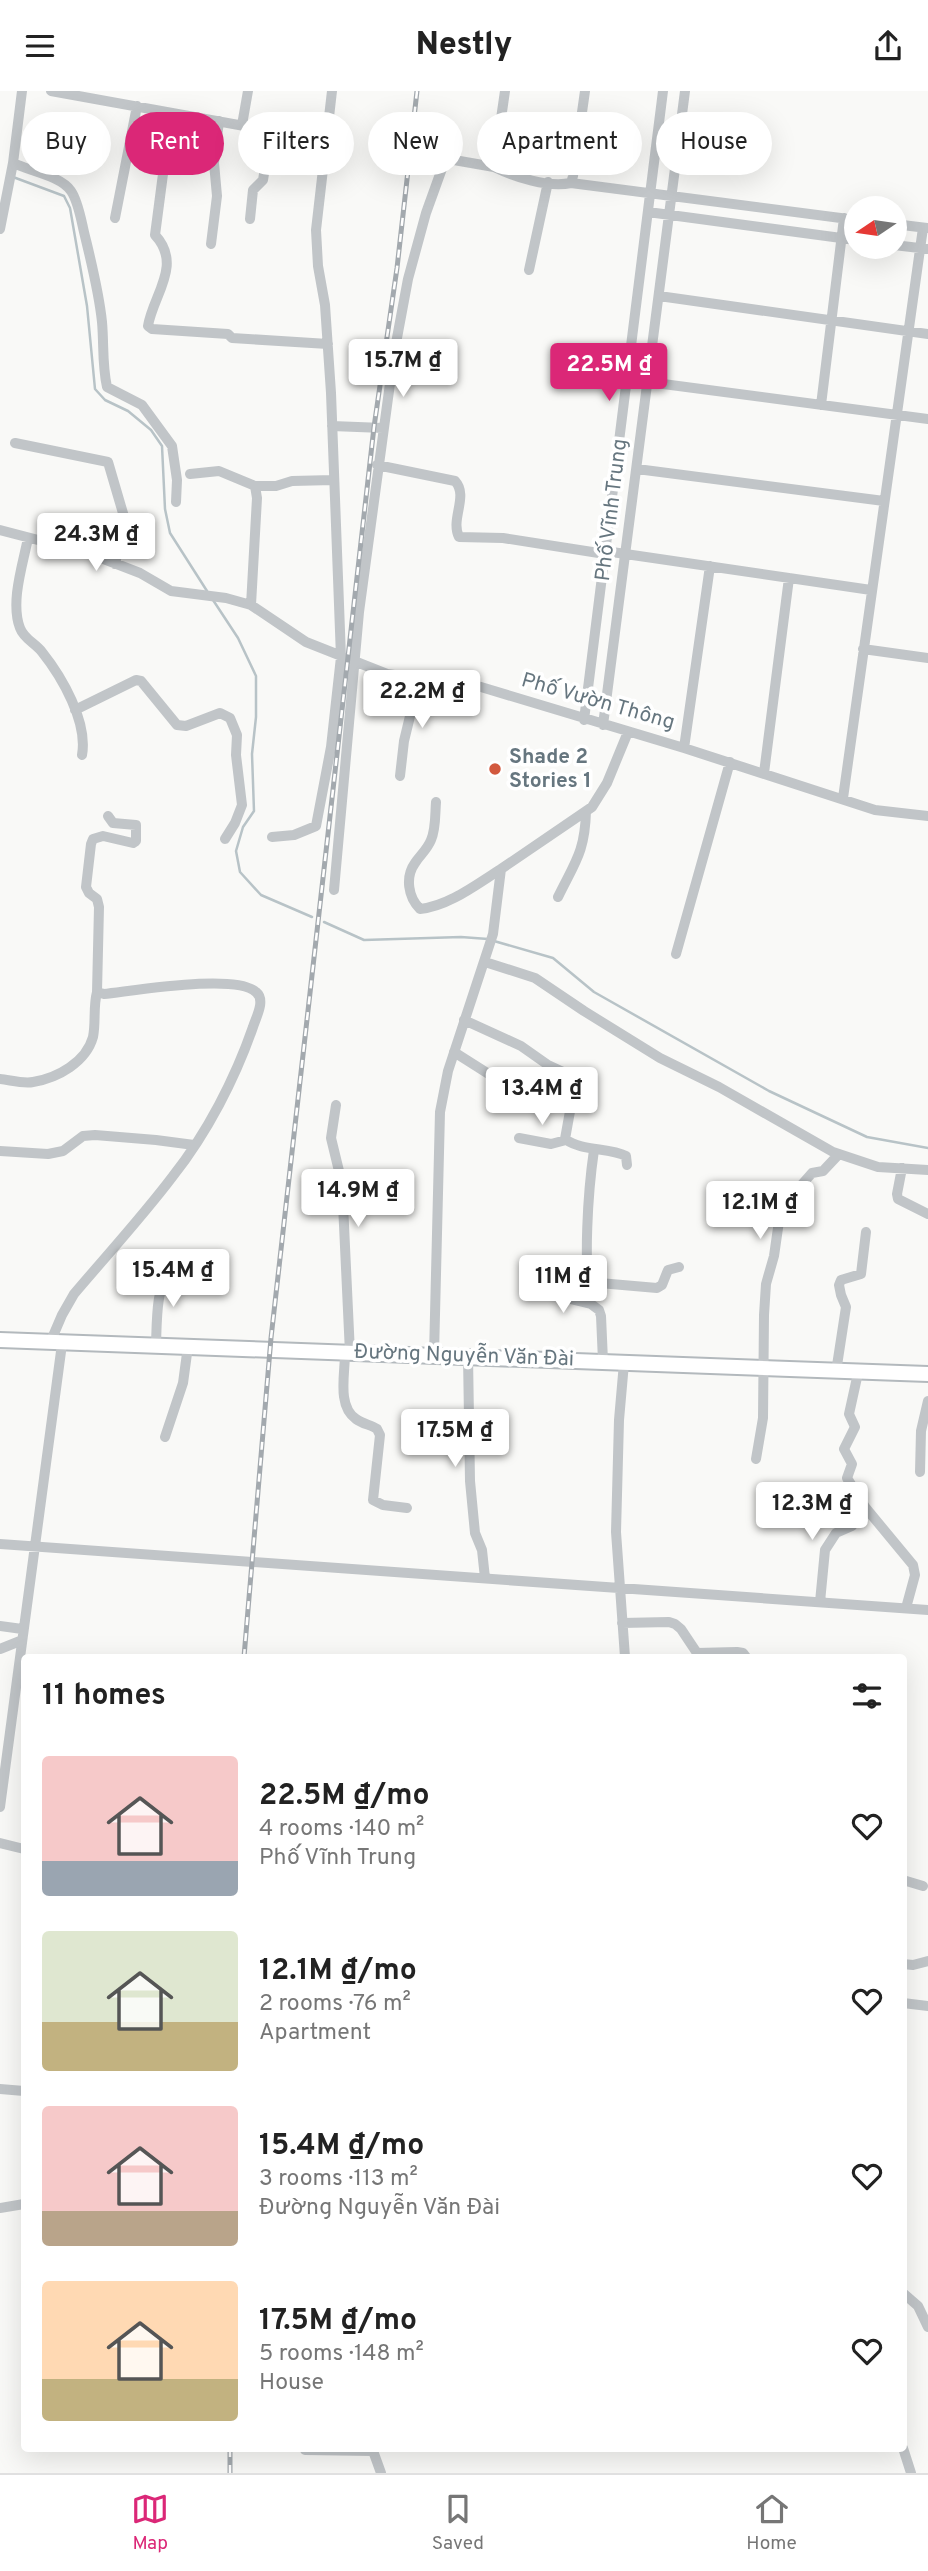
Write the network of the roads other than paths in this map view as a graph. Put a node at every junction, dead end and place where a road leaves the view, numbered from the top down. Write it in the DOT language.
graph roads {
  1 [pos="22,91"];
  2 [pos="51,91"];
  3 [pos="248,91"];
  4 [pos="332,91"];
  5 [pos="505,91"];
  6 [pos="585,91"];
  7 [pos="663,91"];
  8 [pos="685,91"];
  9 [pos="137,107"];
  10 [pos="165,112"];
  11 [pos="244,112"];
  12 [pos="330,112"];
  13 [pos="502,112"];
  14 [pos="477,164"];
  15 [pos="13,165"];
  16 [pos="163,175"];
  17 [pos="215,175"];
  18 [pos="264,175"];
  19 [pos="323,175"];
  20 [pos="523,175"];
  21 [pos="548,182"];
  22 [pos="571,183"];
  23 [pos="650,192"];
  24 [pos="672,197"];
  25 [pos="648,212"];
  26 [pos="670,216"];
  27 [pos="115,218"];
  28 [pos="844,218"];
  29 [pos="250,219"];
  30 [pos="907,226"];
  31 [pos="925,228"];
  32 [pos="0,229"];
  33 [pos="841,238"];
  34 [pos="844,238"];
  35 [pos="211,244"];
  36 [pos="924,249"];
  37 [pos="529,270"];
  38 [pos="659,296"];
  39 [pos="831,320"];
  40 [pos="908,331"];
  41 [pos="928,334"];
  42 [pos="328,344"];
  43 [pos="648,382"];
  44 [pos="821,405"];
  45 [pos="896,415"];
  46 [pos="928,419"];
  47 [pos="332,426"];
  48 [pos="383,428"];
  49 [pos="15,443"];
  50 [pos="377,465"];
  51 [pos="637,468"];
  52 [pos="190,474"];
  53 [pos="333,480"];
  54 [pos="255,486"];
  55 [pos="176,502"];
  56 [pos="884,502"];
  57 [pos="0,530"];
  58 [pos="28,538"];
  59 [pos="605,553"];
  60 [pos="626,554"];
  61 [pos="115,564"];
  62 [pos="710,566"];
  63 [pos="789,578"];
  64 [pos="871,590"];
  65 [pos="251,605"];
  66 [pos="863,649"];
  67 [pos="341,657"];
  68 [pos="928,659"];
  69 [pos="356,663"];
  70 [pos="419,678"];
  71 [pos="75,710"];
  72 [pos="584,720"];
  73 [pos="603,725"];
  74 [pos="628,732"];
  75 [pos="684,748"];
  76 [pos="82,755"];
  77 [pos="730,762"];
  78 [pos="764,773"];
  79 [pos="400,776"];
  80 [pos="843,798"];
  81 [pos="436,802"];
  82 [pos="928,806"];
  83 [pos="586,811"];
  84 [pos="108,816"];
  85 [pos="928,816"];
  86 [pos="272,837"];
  87 [pos="225,839"];
  88 [pos="501,869"];
  89 [pos="334,890"];
  90 [pos="558,897"];
  91 [pos="676,954"];
  92 [pos="485,962"];
  93 [pos="97,992"];
  94 [pos="464,1020"];
  95 [pos="454,1052"];
  96 [pos="0,1079"];
  97 [pos="495,1079"];
  98 [pos="336,1105"];
  99 [pos="519,1138"];
  100 [pos="566,1140"];
  101 [pos="194,1145"];
  102 [pos="594,1150"];
  103 [pos="0,1151"];
  104 [pos="839,1154"];
  105 [pos="627,1165"];
  106 [pos="902,1168"];
  107 [pos="928,1170"];
  108 [pos="928,1215"];
  109 [pos="866,1231"];
  110 [pos="170,1266"];
  111 [pos="679,1267"];
  112 [pos="588,1282"];
  113 [pos="541,1292"];
  114 [pos="591,1304"];
  115 [pos="1,1341"];
  116 [pos="56,1344"];
  117 [pos="156,1345"];
  118 [pos="188,1346"];
  119 [pos="348,1353"];
  120 [pos="434,1355"];
  121 [pos="468,1356"];
  122 [pos="604,1361"];
  123 [pos="624,1363"];
  124 [pos="764,1369"];
  125 [pos="836,1372"];
  126 [pos="858,1373"];
  127 [pos="928,1374"];
  128 [pos="928,1401"];
  129 [pos="165,1437"];
  130 [pos="756,1459"];
  131 [pos="920,1472"];
  132 [pos="865,1507"];
  133 [pos="407,1508"];
  134 [pos="0,1544"];
  135 [pos="34,1547"];
  136 [pos="485,1578"];
  137 [pos="619,1588"];
  138 [pos="820,1602"];
  139 [pos="905,1608"];
  140 [pos="928,1609"];
  141 [pos="622,1623"];
  142 [pos="0,1626"];
  143 [pos="22,1629"];
  144 [pos="20,1641"];
  145 [pos="0,1649"];
  146 [pos="625,1654"];
  147 [pos="744,1654"];
  148 [pos="0,1801"];
  149 [pos="0,1807"];
  150 [pos="0,1843"];
  151 [pos="21,1848"];
  152 [pos="907,1880"];
  153 [pos="923,1886"];
  154 [pos="928,1961"];
  155 [pos="907,1964"];
  156 [pos="907,2003"];
  157 [pos="928,2006"];
  158 [pos="0,2089"];
  159 [pos="21,2091"];
  160 [pos="21,2204"];
  161 [pos="0,2208"];
  162 [pos="907,2296"];
  163 [pos="928,2327"];
  164 [pos="374,2452"];
  165 [pos="904,2452"];
  166 [pos="381,2473"];
  167 [pos="911,2473"];
  1 -- 15 [label="street"];
  2 -- 9 [label="street"];
  3 -- 11 [label="street"];
  4 -- 12 [label="street"];
  5 -- 13 [label="street"];
  6 -- 22 [label="street"];
  7 -- 23 [label="street, Phố Vĩnh Trung"];
  8 -- 24 [label="street, Phố Vĩnh Trung"];
  9 -- 10 [label="street"];
  9 -- 27 [label="street"];
  14 -- 48 [label="street"];
  15 -- 32 [label="street"];
  15 -- 55 [label="street"];
  16 -- 42 [label="street"];
  17 -- 35 [label="street"];
  18 -- 29 [label="street"];
  19 -- 42 [label="street"];
  20 -- 21 [label="street"];
  21 -- 22 [label="street"];
  21 -- 37 [label="street"];
  22 -- 23 [label="street"];
  23 -- 24 [label="street"];
  23 -- 25 [label="street, Phố Vĩnh Trung"];
  24 -- 26 [label="street, Phố Vĩnh Trung"];
  24 -- 28 [label="street"];
  25 -- 26 [label="street"];
  25 -- 59 [label="street, Phố Vĩnh Trung"];
  26 -- 33 [label="street"];
  26 -- 38 [label="street, Phố Vĩnh Trung"];
  28 -- 33 [label="street"];
  30 -- 31 [label="street"];
  31 -- 36 [label="street"];
  33 -- 34 [label="street"];
  33 -- 39 [label="street"];
  36 -- 40 [label="street"];
  38 -- 39 [label="street"];
  38 -- 43 [label="street, Phố Vĩnh Trung"];
  39 -- 40 [label="street"];
  39 -- 44 [label="street"];
  40 -- 41 [label="street"];
  40 -- 45 [label="street"];
  42 -- 47 [label="street"];
  43 -- 44 [label="street"];
  43 -- 51 [label="street, Phố Vĩnh Trung"];
  44 -- 45 [label="street"];
  45 -- 46 [label="street"];
  45 -- 56 [label="street"];
  47 -- 48 [label="street"];
  47 -- 53 [label="street"];
  48 -- 50 [label="street"];
  49 -- 61 [label="street"];
  50 -- 59 [label="street"];
  50 -- 69 [label="street"];
  51 -- 56 [label="street"];
  51 -- 60 [label="street, Phố Vĩnh Trung"];
  52 -- 54 [label="street"];
  53 -- 54 [label="street"];
  53 -- 67 [label="street"];
  54 -- 65 [label="street"];
  56 -- 64 [label="street"];
  57 -- 58 [label="street"];
  58 -- 61 [label="street"];
  58 -- 71 [label="street"];
  59 -- 60 [label="street"];
  59 -- 72 [label="street, Phố Vĩnh Trung"];
  60 -- 62 [label="street"];
  60 -- 73 [label="street, Phố Vĩnh Trung"];
  61 -- 65 [label="street, Phố Vườn Thông"];
  62 -- 63 [label="street"];
  62 -- 75 [label="street"];
  63 -- 64 [label="street"];
  63 -- 78 [label="street"];
  64 -- 66 [label="street"];
  65 -- 67 [label="street, Phố Vườn Thông"];
  66 -- 68 [label="street"];
  66 -- 80 [label="street"];
  67 -- 69 [label="street, Phố Vườn Thông"];
  67 -- 86 [label="street"];
  69 -- 70 [label="street, Phố Vườn Thông"];
  69 -- 89 [label="street"];
  70 -- 72 [label="street, Phố Vườn Thông"];
  70 -- 79 [label="street"];
  71 -- 76 [label="street"];
  71 -- 87 [label="street"];
  72 -- 73 [label="street, Phố Vườn Thông"];
  73 -- 74 [label="street, Phố Vườn Thông"];
  74 -- 75 [label="street, Phố Vườn Thông"];
  74 -- 83 [label="street"];
  75 -- 77 [label="street, Phố Vườn Thông"];
  77 -- 78 [label="street, Phố Vườn Thông"];
  77 -- 91 [label="street"];
  78 -- 80 [label="street, Phố Vườn Thông"];
  80 -- 85 [label="street, Phố Vườn Thông"];
  81 -- 88 [label="street"];
  82 -- 85 [label="street"];
  83 -- 88 [label="street"];
  83 -- 90 [label="street"];
  84 -- 93 [label="street"];
  88 -- 92 [label="street"];
  92 -- 94 [label="street"];
  92 -- 104 [label="street"];
  93 -- 96 [label="street"];
  93 -- 101 [label="street"];
  94 -- 95 [label="street"];
  94 -- 100 [label="street"];
  95 -- 97 [label="street"];
  95 -- 120 [label="street"];
  98 -- 119 [label="street"];
  99 -- 100 [label="street"];
  100 -- 102 [label="street"];
  101 -- 103 [label="street"];
  101 -- 116 [label="street"];
  102 -- 105 [label="street"];
  102 -- 112 [label="street"];
  104 -- 106 [label="street"];
  104 -- 124 [label="street"];
  106 -- 107 [label="street"];
  106 -- 108 [label="street"];
  109 -- 125 [label="street"];
  110 -- 117 [label="street"];
  111 -- 112 [label="street"];
  112 -- 114 [label="street"];
  113 -- 114 [label="street"];
  114 -- 122 [label="street"];
  115 -- 116 [label="street, Đường Nguyễn Văn Đài"];
  116 -- 117 [label="street, Đường Nguyễn Văn Đài"];
  116 -- 135 [label="street"];
  117 -- 118 [label="street, Đường Nguyễn Văn Đài"];
  118 -- 119 [label="street, Đường Nguyễn Văn Đài"];
  118 -- 129 [label="street"];
  119 -- 120 [label="street, Đường Nguyễn Văn Đài"];
  119 -- 133 [label="street"];
  120 -- 121 [label="street, Đường Nguyễn Văn Đài"];
  121 -- 122 [label="street, Đường Nguyễn Văn Đài"];
  121 -- 136 [label="street"];
  122 -- 123 [label="street, Đường Nguyễn Văn Đài"];
  123 -- 124 [label="street, Đường Nguyễn Văn Đài"];
  123 -- 137 [label="street"];
  124 -- 125 [label="street, Đường Nguyễn Văn Đài"];
  124 -- 130 [label="street"];
  125 -- 126 [label="street, Đường Nguyễn Văn Đài"];
  126 -- 127 [label="street, Đường Nguyễn Văn Đài"];
  126 -- 132 [label="street"];
  128 -- 131 [label="street"];
  132 -- 138 [label="street"];
  132 -- 139 [label="street"];
  134 -- 135 [label="street"];
  135 -- 136 [label="street"];
  135 -- 143 [label="street"];
  136 -- 137 [label="street"];
  137 -- 138 [label="street"];
  137 -- 141 [label="street"];
  138 -- 139 [label="street"];
  139 -- 140 [label="street"];
  141 -- 146 [label="street"];
  141 -- 147 [label="street"];
  142 -- 143 [label="street"];
  143 -- 144 [label="street"];
  144 -- 145 [label="street"];
  144 -- 148 [label="street"];
  148 -- 149 [label="street"];
  150 -- 151 [label="street"];
  152 -- 153 [label="street"];
  154 -- 155 [label="street"];
  156 -- 157 [label="street"];
  158 -- 159 [label="street"];
  160 -- 161 [label="street"];
  162 -- 163 [label="street"];
  164 -- 166 [label="street"];
  165 -- 167 [label="street"];
}
